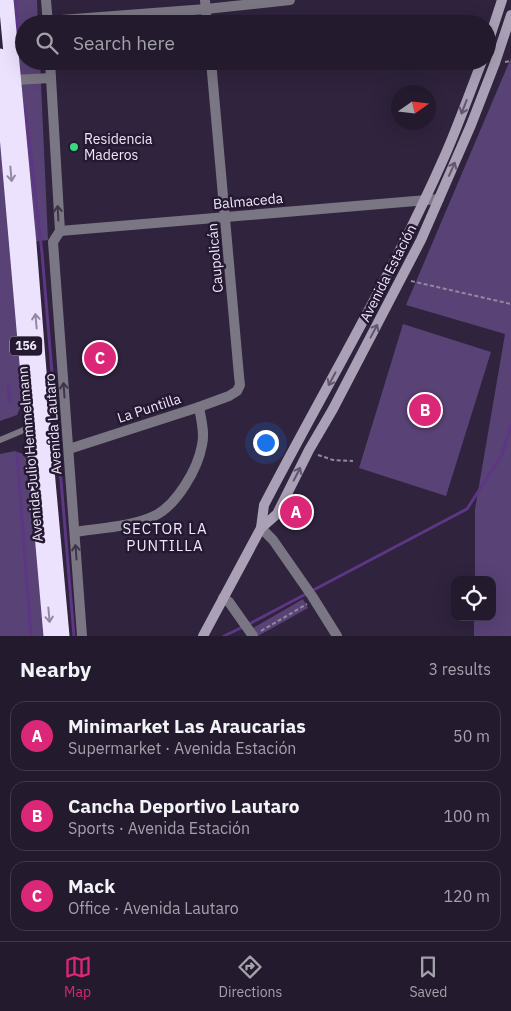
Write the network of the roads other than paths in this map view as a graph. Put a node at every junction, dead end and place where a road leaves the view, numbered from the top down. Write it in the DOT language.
graph roads {
  1 [pos="6,0"];
  2 [pos="46,0"];
  3 [pos="290,0"];
  4 [pos="502,0"];
  5 [pos="205,5"];
  6 [pos="47,15"];
  7 [pos="113,15"];
  8 [pos="511,15"];
  9 [pos="496,18"];
  10 [pos="496,60"];
  11 [pos="3,63"];
  12 [pos="51,70"];
  13 [pos="212,70"];
  14 [pos="478,70"];
  15 [pos="492,70"];
  16 [pos="51,78"];
  17 [pos="14,80"];
  18 [pos="6,95"];
  19 [pos="439,199"];
  20 [pos="424,200"];
  21 [pos="225,217"];
  22 [pos="60,231"];
  23 [pos="388,273"];
  24 [pos="402,278"];
  25 [pos="237,392"];
  26 [pos="199,407"];
  27 [pos="38,424"];
  28 [pos="0,440"];
  29 [pos="68,449"];
  30 [pos="261,528"];
  31 [pos="74,532"];
  32 [pos="223,598"];
  33 [pos="251,630"];
  34 [pos="51,636"];
  35 [pos="62,636"];
  36 [pos="82,636"];
  37 [pos="203,636"];
  38 [pos="337,636"];
  1 -- 11 [label="highway, Avenida Julio Hemmelmann / 156"];
  2 -- 6 [label="street"];
  3 -- 5 [label="street"];
  4 -- 9 [label="street"];
  5 -- 7 [label="street"];
  10 -- 8 [label="street, Avenida Estación, one-way"];
  11 -- 17 [label="highway, Avenida Julio Hemmelmann / 156"];
  11 -- 18 [label="highway, Avenida Julio Hemmelmann / 156"];
  12 -- 16 [label="street, Avenida Lautaro"];
  13 -- 21 [label="street, Caupolicán"];
  14 -- 20 [label="street, Avenida Estación, one-way"];
  19 -- 15 [label="street, Avenida Estación, one-way"];
  16 -- 17 [label="street"];
  22 -- 16 [label="street, Avenida Lautaro, one-way"];
  17 -- 18 [label="highway, Avenida Julio Hemmelmann / 156"];
  18 -- 27 [label="highway, Avenida Julio Hemmelmann / 156"];
  19 -- 20 [label="street, Balmaceda"];
  19 -- 24 [label="street, Avenida Estación"];
  20 -- 21 [label="street, Balmaceda"];
  20 -- 23 [label="street, Avenida Estación"];
  21 -- 22 [label="street, Balmaceda"];
  21 -- 25 [label="street, Caupolicán"];
  29 -- 22 [label="street, Avenida Lautaro, one-way"];
  23 -- 24 [label="street"];
  23 -- 30 [label="street, Avenida Estación, one-way"];
  30 -- 24 [label="street, Avenida Estación, one-way"];
  25 -- 26 [label="street, La Puntilla"];
  26 -- 29 [label="street, La Puntilla"];
  26 -- 31 [label="street"];
  27 -- 28 [label="lane"];
  27 -- 34 [label="highway, Avenida Julio Hemmelmann / 156, one-way"];
  27 -- 35 [label="highway, Avenida Julio Hemmelmann / 156"];
  29 -- 31 [label="street, Avenida Lautaro"];
  30 -- 32 [label="street, Avenida Estación"];
  30 -- 38 [label="street"];
  36 -- 31 [label="street, Avenida Lautaro, one-way"];
  32 -- 33 [label="street"];
  32 -- 37 [label="street, Avenida Estación"];
}
